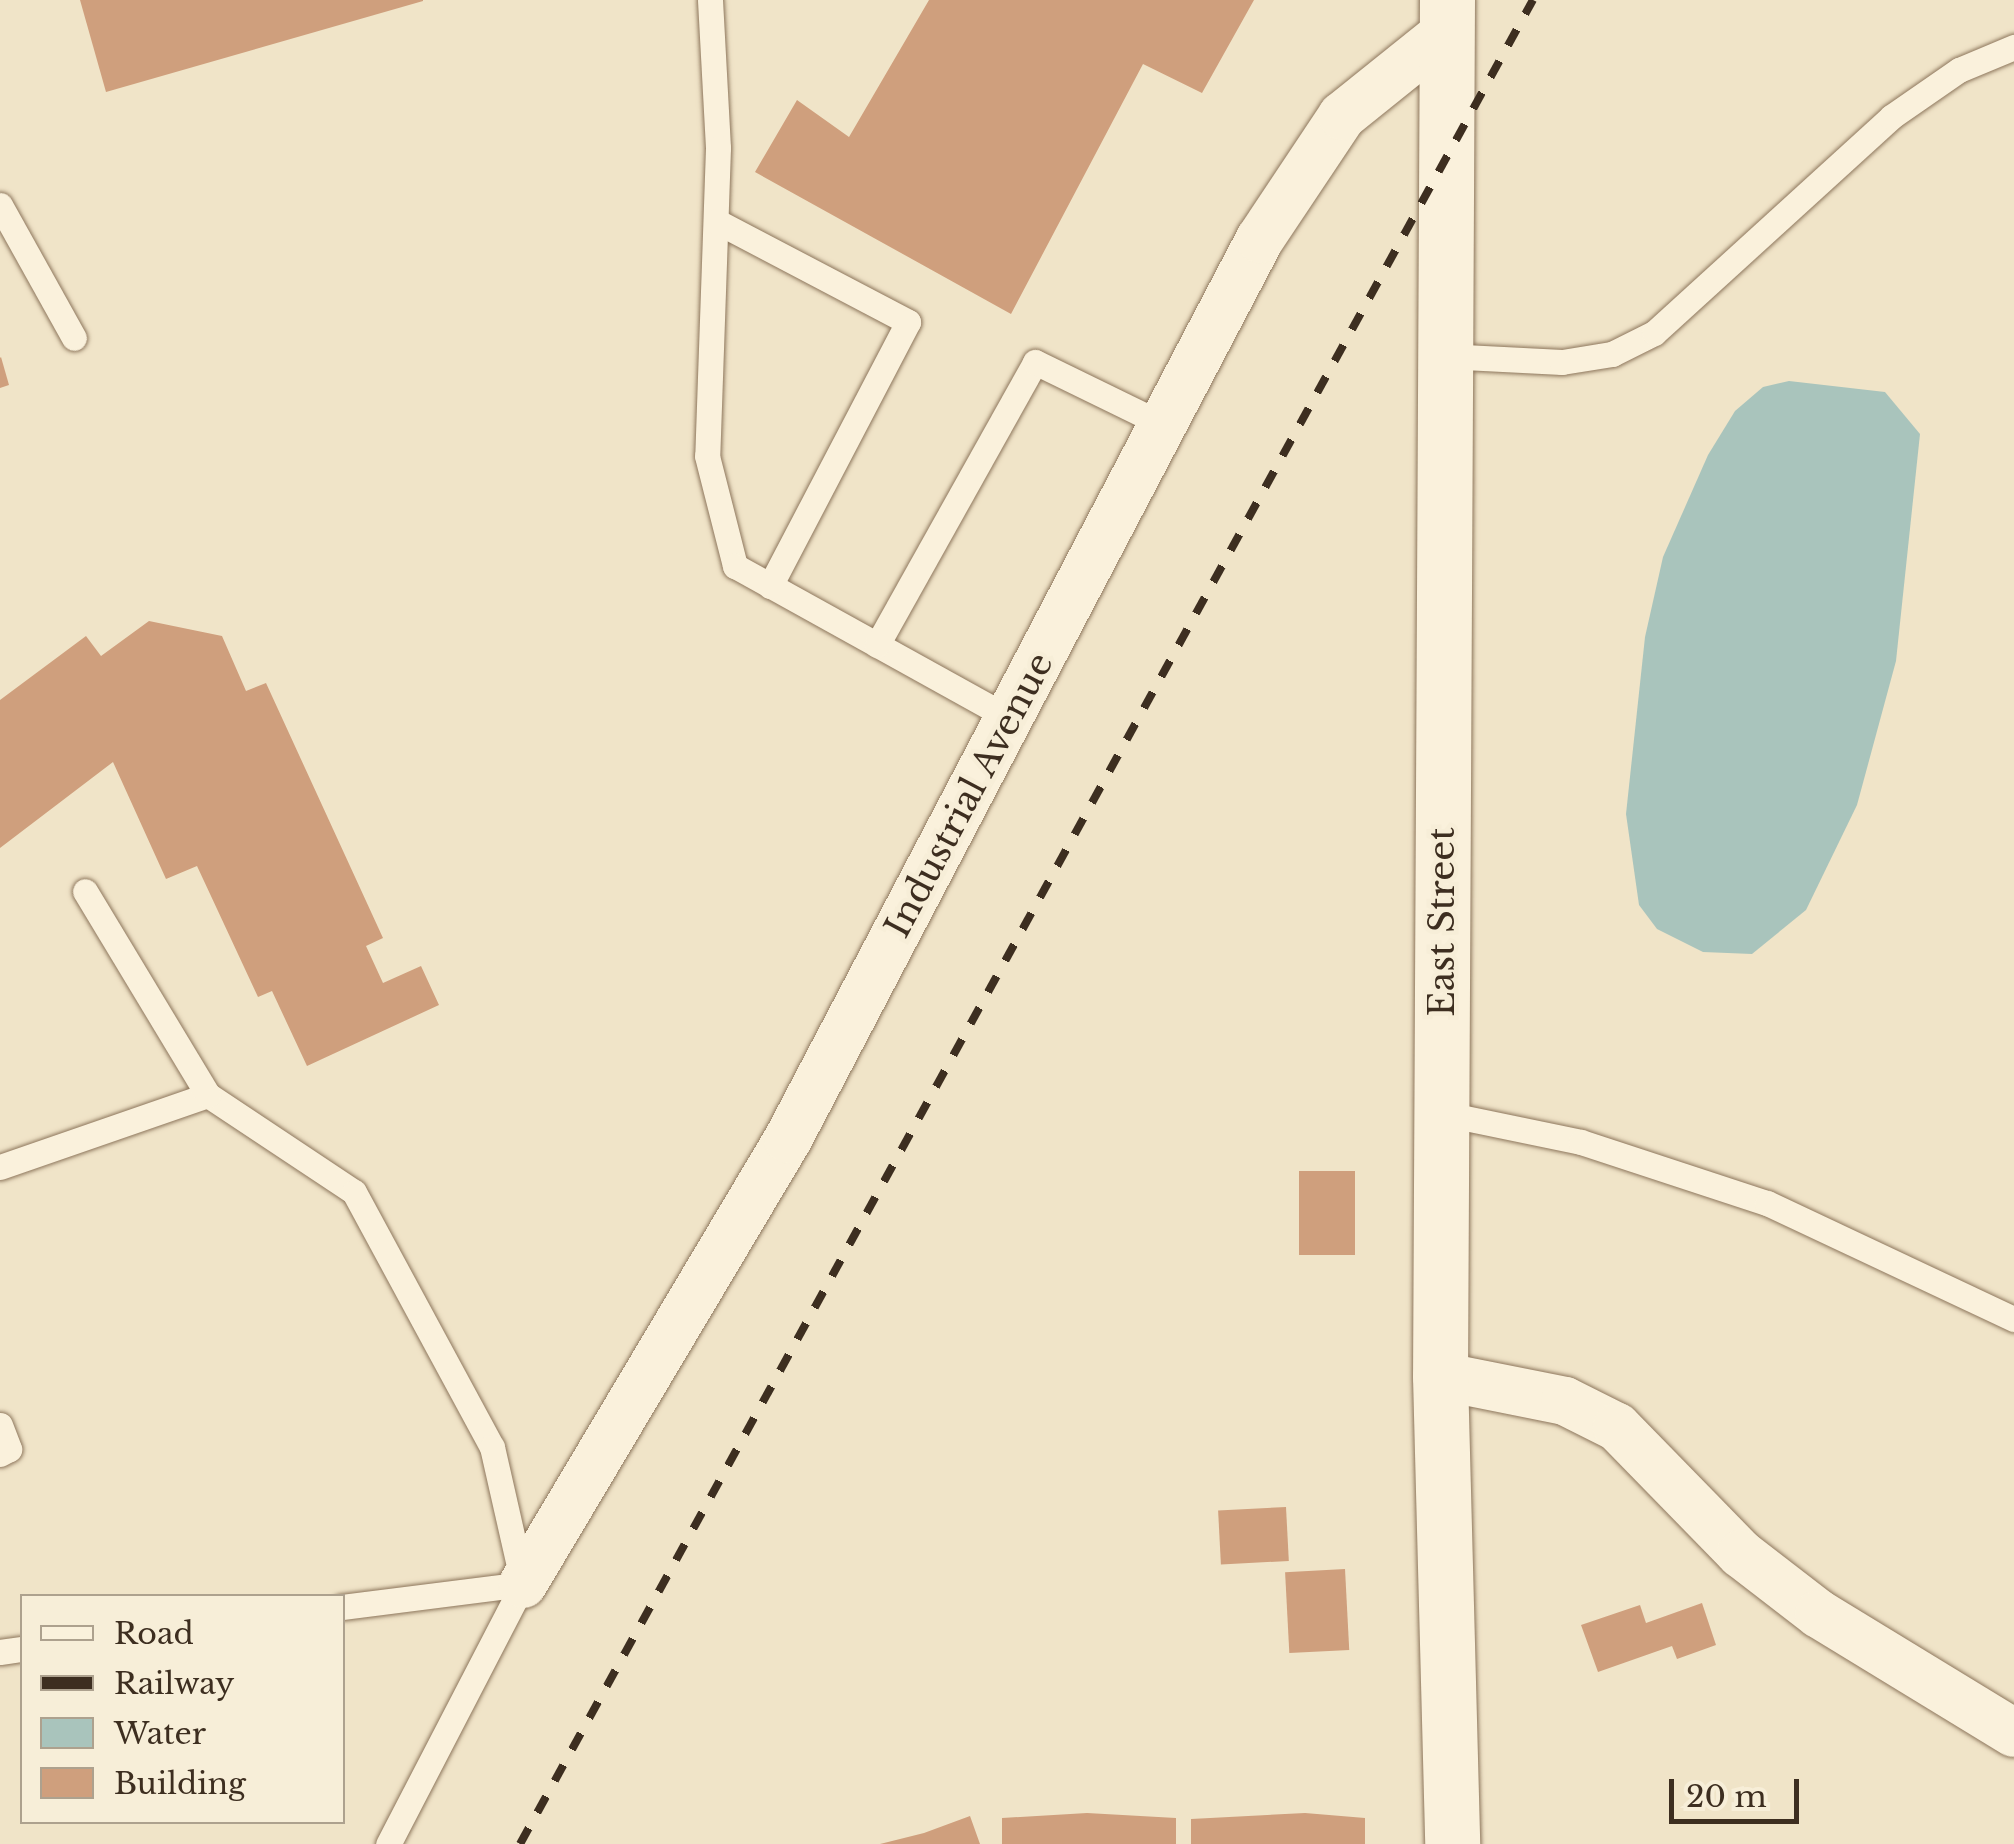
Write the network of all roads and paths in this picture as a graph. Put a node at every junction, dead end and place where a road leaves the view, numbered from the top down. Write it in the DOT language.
graph roads {
  1 [pos="710,0"];
  2 [pos="1446,17"];
  3 [pos="2014,47"];
  4 [pos="0,204"];
  5 [pos="716,221"];
  6 [pos="74,338"];
  7 [pos="1444,356"];
  8 [pos="1166,426"];
  9 [pos="770,586"];
  10 [pos="877,645"];
  11 [pos="1009,718"];
  12 [pos="85,890"];
  13 [pos="208,1095"];
  14 [pos="1441,1113"];
  15 [pos="0,1167"];
  16 [pos="2014,1319"];
  17 [pos="1440,1376"];
  18 [pos="0,1424"];
  19 [pos="0,1454"];
  20 [pos="524,1584"];
  21 [pos="345,1608"];
  22 [pos="2014,1733"];
  23 [pos="388,1844"];
  24 [pos="1452,1844"];
  1 -- 5 [label="lane"];
  2 -- 7 [label="main road, East Street"];
  2 -- 8 [label="street, Industrial Avenue"];
  3 -- 7 [label="lane"];
  4 -- 6 [label="lane"];
  5 -- 9 [label="lane"];
  5 -- 9 [label="lane"];
  7 -- 14 [label="main road, East Street"];
  8 -- 10 [label="lane"];
  8 -- 11 [label="street, Industrial Avenue"];
  9 -- 10 [label="lane"];
  10 -- 11 [label="lane"];
  11 -- 20 [label="street, Industrial Avenue"];
  12 -- 13 [label="lane"];
  13 -- 15 [label="lane"];
  13 -- 20 [label="lane"];
  14 -- 16 [label="lane"];
  14 -- 17 [label="main road, East Street"];
  17 -- 22 [label="street"];
  17 -- 24 [label="main road, East Street"];
  18 -- 19 [label="lane"];
  20 -- 21 [label="lane"];
  20 -- 23 [label="lane"];
}
